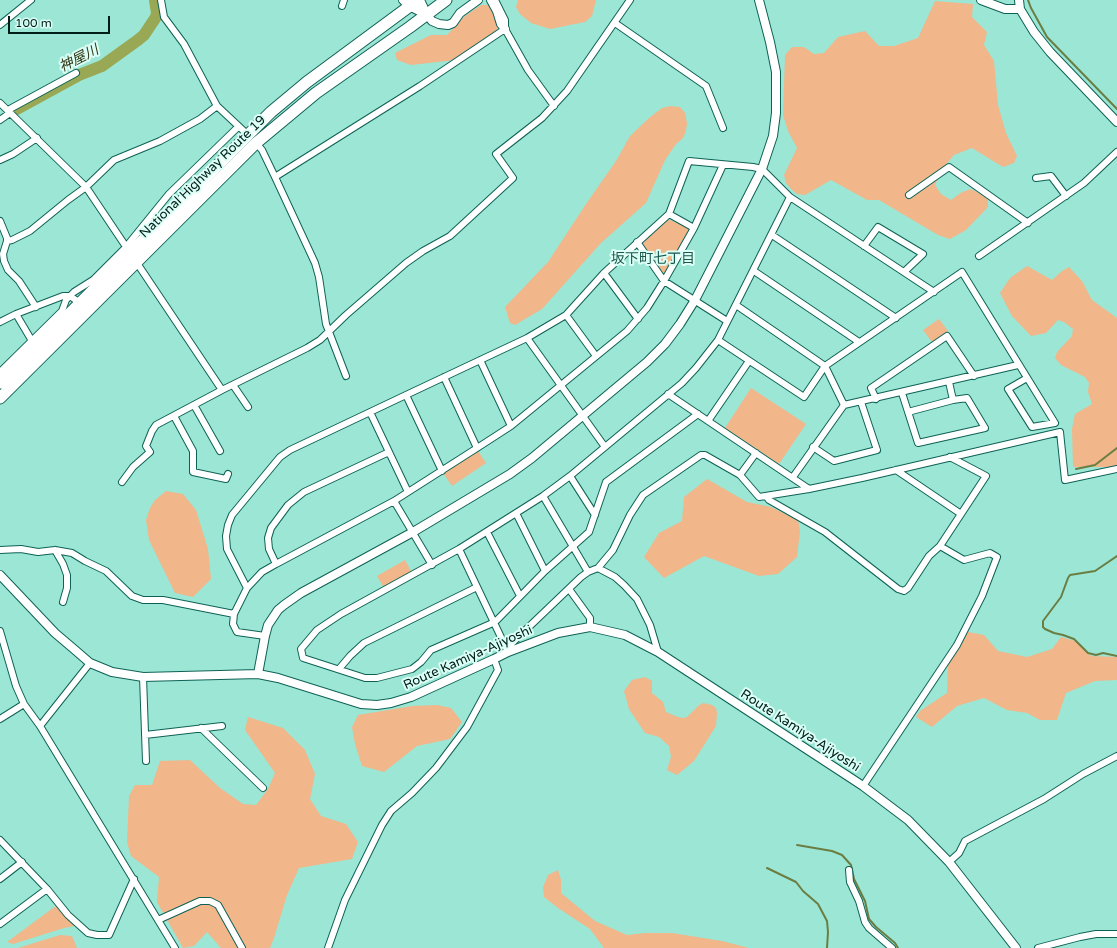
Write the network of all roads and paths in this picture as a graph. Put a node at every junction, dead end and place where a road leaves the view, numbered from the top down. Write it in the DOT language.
graph roads {
  1 [pos="31,0"];
  2 [pos="161,0"];
  3 [pos="446,0"];
  4 [pos="478,0"];
  5 [pos="490,0"];
  6 [pos="495,0"];
  7 [pos="630,0"];
  8 [pos="759,0"];
  9 [pos="981,0"];
  10 [pos="1019,0"];
  11 [pos="412,2"];
  12 [pos="1020,9"];
  13 [pos="427,15"];
  14 [pos="615,23"];
  15 [pos="0,25"];
  16 [pos="505,29"];
  17 [pos="76,73"];
  18 [pos="0,102"];
  19 [pos="217,106"];
  20 [pos="554,106"];
  21 [pos="9,112"];
  22 [pos="0,120"];
  23 [pos="1117,122"];
  24 [pos="238,127"];
  25 [pos="723,128"];
  26 [pos="37,138"];
  27 [pos="252,139"];
  28 [pos="1117,152"];
  29 [pos="0,160"];
  30 [pos="723,164"];
  31 [pos="762,169"];
  32 [pos="276,177"];
  33 [pos="1036,178"];
  34 [pos="86,187"];
  35 [pos="169,194"];
  36 [pos="909,195"];
  37 [pos="1066,196"];
  38 [pos="790,197"];
  39 [pos="669,214"];
  40 [pos="167,216"];
  41 [pos="0,221"];
  42 [pos="1028,223"];
  43 [pos="694,228"];
  44 [pos="772,235"];
  45 [pos="636,242"];
  46 [pos="4,245"];
  47 [pos="864,246"];
  48 [pos="131,254"];
  49 [pos="979,256"];
  50 [pos="754,270"];
  51 [pos="904,272"];
  52 [pos="604,273"];
  53 [pos="664,281"];
  54 [pos="934,292"];
  55 [pos="70,296"];
  56 [pos="695,300"];
  57 [pos="80,303"];
  58 [pos="736,305"];
  59 [pos="36,307"];
  60 [pos="16,314"];
  61 [pos="566,315"];
  62 [pos="896,318"];
  63 [pos="638,319"];
  64 [pos="727,321"];
  65 [pos="0,322"];
  66 [pos="328,332"];
  67 [pos="527,338"];
  68 [pos="718,340"];
  69 [pos="32,341"];
  70 [pos="859,342"];
  71 [pos="596,356"];
  72 [pos="480,360"];
  73 [pos="749,361"];
  74 [pos="1018,365"];
  75 [pos="825,366"];
  76 [pos="0,372"];
  77 [pos="346,376"];
  78 [pos="974,376"];
  79 [pos="444,377"];
  80 [pos="1027,378"];
  81 [pos="949,382"];
  82 [pos="0,383"];
  83 [pos="233,385"];
  84 [pos="561,386"];
  85 [pos="222,390"];
  86 [pos="902,392"];
  87 [pos="668,394"];
  88 [pos="406,395"];
  89 [pos="0,398"];
  90 [pos="876,399"];
  91 [pos="953,400"];
  92 [pos="861,402"];
  93 [pos="194,405"];
  94 [pos="844,405"];
  95 [pos="248,407"];
  96 [pos="370,412"];
  97 [pos="908,412"];
  98 [pos="698,414"];
  99 [pos="174,416"];
  100 [pos="582,416"];
  101 [pos="708,421"];
  102 [pos="511,426"];
  103 [pos="605,447"];
  104 [pos="813,447"];
  105 [pos="477,448"];
  106 [pos="220,451"];
  107 [pos="389,452"];
  108 [pos="756,453"];
  109 [pos="950,457"];
  110 [pos="1117,469"];
  111 [pos="896,470"];
  112 [pos="442,471"];
  113 [pos="228,474"];
  114 [pos="740,475"];
  115 [pos="570,476"];
  116 [pos="792,477"];
  117 [pos="122,482"];
  118 [pos="809,489"];
  119 [pos="408,492"];
  120 [pos="543,496"];
  121 [pos="766,496"];
  122 [pos="394,501"];
  123 [pos="516,513"];
  124 [pos="961,514"];
  125 [pos="595,515"];
  126 [pos="414,532"];
  127 [pos="487,532"];
  128 [pos="573,546"];
  129 [pos="940,546"];
  130 [pos="459,549"];
  131 [pos="0,550"];
  132 [pos="55,550"];
  133 [pos="276,564"];
  134 [pos="432,565"];
  135 [pos="598,568"];
  136 [pos="545,571"];
  137 [pos="588,572"];
  138 [pos="0,575"];
  139 [pos="477,587"];
  140 [pos="247,588"];
  141 [pos="569,589"];
  142 [pos="520,596"];
  143 [pos="63,602"];
  144 [pos="234,614"];
  145 [pos="495,622"];
  146 [pos="590,627"];
  147 [pos="0,633"];
  148 [pos="264,636"];
  149 [pos="508,652"];
  150 [pos="658,652"];
  151 [pos="494,659"];
  152 [pos="90,663"];
  153 [pos="339,669"];
  154 [pos="258,674"];
  155 [pos="143,677"];
  156 [pos="24,704"];
  157 [pos="0,718"];
  158 [pos="40,726"];
  159 [pos="222,726"];
  160 [pos="201,728"];
  161 [pos="145,735"];
  162 [pos="1117,756"];
  163 [pos="146,761"];
  164 [pos="863,786"];
  165 [pos="263,788"];
  166 [pos="0,840"];
  167 [pos="22,862"];
  168 [pos="949,862"];
  169 [pos="849,870"];
  170 [pos="0,879"];
  171 [pos="134,879"];
  172 [pos="47,889"];
  173 [pos="158,920"];
  174 [pos="0,924"];
  175 [pos="1117,934"];
  176 [pos="175,948"];
  177 [pos="242,948"];
  178 [pos="328,948"];
  179 [pos="892,948"];
  180 [pos="1016,948"];
  181 [pos="1038,948"];
  1 -- 15 [label="street"];
  2 -- 19 [label="street"];
  3 -- 13 [label="highway, National Highway Route 19"];
  4 -- 13 [label="main road"];
  5 -- 16 [label="main road"];
  6 -- 16 [label="street"];
  7 -- 14 [label="street"];
  8 -- 31 [label="main road"];
  9 -- 12 [label="main road"];
  10 -- 12 [label="main road"];
  11 -- 13 [label="main road"];
  11 -- 13 [label="main road"];
  11 -- 27 [label="highway, National Highway Route 19"];
  12 -- 23 [label="main road"];
  13 -- 27 [label="highway, National Highway Route 19"];
  14 -- 20 [label="street"];
  14 -- 25 [label="street"];
  16 -- 20 [label="street"];
  16 -- 32 [label="street"];
  17 -- 21 [label="street"];
  18 -- 21 [label="street"];
  19 -- 24 [label="street"];
  19 -- 34 [label="street"];
  20 -- 66 [label="street"];
  21 -- 22 [label="street"];
  21 -- 26 [label="street"];
  24 -- 27 [label="street"];
  24 -- 35 [label="street"];
  26 -- 29 [label="street"];
  26 -- 34 [label="street"];
  27 -- 32 [label="street"];
  27 -- 40 [label="highway, National Highway Route 19"];
  27 -- 48 [label="highway, National Highway Route 19"];
  28 -- 37 [label="street"];
  30 -- 31 [label="street"];
  30 -- 39 [label="street"];
  30 -- 43 [label="street"];
  31 -- 38 [label="street"];
  31 -- 56 [label="main road"];
  32 -- 66 [label="street"];
  33 -- 37 [label="street"];
  34 -- 46 [label="street"];
  34 -- 48 [label="street"];
  35 -- 40 [label="street"];
  35 -- 48 [label="street"];
  36 -- 42 [label="street"];
  37 -- 42 [label="street"];
  38 -- 44 [label="street"];
  38 -- 47 [label="street"];
  39 -- 43 [label="street"];
  39 -- 45 [label="street"];
  40 -- 48 [label="highway, National Highway Route 19"];
  41 -- 46 [label="street"];
  42 -- 49 [label="street"];
  43 -- 53 [label="street"];
  44 -- 50 [label="street"];
  44 -- 62 [label="street"];
  45 -- 52 [label="street"];
  45 -- 53 [label="street"];
  46 -- 59 [label="street"];
  47 -- 51 [label="street"];
  47 -- 51 [label="street"];
  48 -- 55 [label="street"];
  48 -- 57 [label="highway, National Highway Route 19"];
  48 -- 85 [label="street"];
  48 -- 89 [label="highway, National Highway Route 19"];
  50 -- 58 [label="street"];
  50 -- 70 [label="street"];
  51 -- 54 [label="street"];
  52 -- 61 [label="street"];
  52 -- 63 [label="street"];
  53 -- 56 [label="street"];
  53 -- 63 [label="street"];
  54 -- 62 [label="street"];
  54 -- 74 [label="street"];
  55 -- 57 [label="street"];
  55 -- 59 [label="street"];
  55 -- 69 [label="street"];
  56 -- 64 [label="street"];
  56 -- 100 [label="main road"];
  57 -- 82 [label="highway, National Highway Route 19"];
  58 -- 64 [label="street"];
  58 -- 75 [label="street"];
  59 -- 60 [label="street"];
  60 -- 65 [label="street"];
  60 -- 69 [label="street"];
  61 -- 67 [label="street"];
  61 -- 71 [label="street"];
  62 -- 70 [label="street"];
  63 -- 71 [label="street"];
  64 -- 68 [label="street"];
  66 -- 77 [label="street"];
  66 -- 83 [label="street"];
  67 -- 72 [label="street"];
  67 -- 84 [label="street"];
  68 -- 73 [label="street"];
  68 -- 87 [label="street"];
  69 -- 76 [label="street"];
  70 -- 75 [label="street"];
  71 -- 84 [label="street"];
  72 -- 79 [label="street"];
  72 -- 102 [label="street"];
  73 -- 75 [label="street"];
  73 -- 101 [label="street"];
  74 -- 78 [label="street"];
  74 -- 80 [label="street"];
  75 -- 94 [label="street"];
  78 -- 81 [label="street"];
  78 -- 90 [label="street"];
  79 -- 88 [label="street"];
  79 -- 105 [label="street"];
  80 -- 80 [label="street"];
  81 -- 86 [label="street"];
  81 -- 91 [label="street"];
  83 -- 85 [label="street"];
  83 -- 95 [label="street"];
  84 -- 100 [label="street"];
  84 -- 102 [label="street"];
  85 -- 93 [label="street"];
  86 -- 90 [label="street"];
  86 -- 97 [label="street"];
  87 -- 98 [label="street"];
  87 -- 103 [label="street"];
  88 -- 96 [label="street"];
  88 -- 112 [label="street"];
  90 -- 92 [label="street"];
  91 -- 97 [label="street"];
  91 -- 97 [label="street"];
  92 -- 94 [label="street"];
  92 -- 104 [label="street"];
  93 -- 99 [label="street"];
  93 -- 106 [label="street"];
  94 -- 104 [label="street"];
  96 -- 107 [label="street"];
  96 -- 140 [label="street"];
  98 -- 101 [label="street"];
  98 -- 125 [label="street"];
  99 -- 113 [label="street"];
  99 -- 117 [label="street"];
  100 -- 103 [label="street"];
  100 -- 126 [label="main road"];
  101 -- 108 [label="street"];
  102 -- 105 [label="street"];
  103 -- 115 [label="street"];
  104 -- 116 [label="street"];
  105 -- 112 [label="street"];
  107 -- 119 [label="street"];
  107 -- 133 [label="street"];
  108 -- 114 [label="street"];
  108 -- 116 [label="street"];
  109 -- 110 [label="street"];
  109 -- 111 [label="street"];
  109 -- 124 [label="street"];
  111 -- 118 [label="street"];
  111 -- 124 [label="street"];
  112 -- 119 [label="street"];
  114 -- 121 [label="street"];
  114 -- 135 [label="street"];
  115 -- 120 [label="street"];
  115 -- 125 [label="street"];
  116 -- 118 [label="street"];
  118 -- 121 [label="street"];
  119 -- 122 [label="street"];
  120 -- 123 [label="street"];
  120 -- 128 [label="street"];
  121 -- 129 [label="street"];
  122 -- 126 [label="street"];
  122 -- 133 [label="street"];
  123 -- 127 [label="street"];
  123 -- 136 [label="street"];
  124 -- 129 [label="street"];
  125 -- 128 [label="street"];
  126 -- 134 [label="street"];
  126 -- 148 [label="main road"];
  127 -- 130 [label="street"];
  127 -- 142 [label="street"];
  128 -- 136 [label="street"];
  128 -- 137 [label="street"];
  129 -- 164 [label="street"];
  130 -- 134 [label="street"];
  130 -- 139 [label="street"];
  131 -- 132 [label="street"];
  132 -- 143 [label="street"];
  132 -- 144 [label="street"];
  133 -- 140 [label="street"];
  134 -- 153 [label="street"];
  135 -- 137 [label="street"];
  135 -- 150 [label="street"];
  136 -- 142 [label="street"];
  137 -- 141 [label="street"];
  138 -- 152 [label="main road, Route Kamiya-Ajiyoshi"];
  139 -- 145 [label="street"];
  139 -- 153 [label="street"];
  140 -- 144 [label="street"];
  141 -- 146 [label="street"];
  141 -- 149 [label="street"];
  142 -- 145 [label="street"];
  144 -- 148 [label="street"];
  145 -- 149 [label="street"];
  145 -- 153 [label="street"];
  146 -- 149 [label="main road, Route Kamiya-Ajiyoshi"];
  146 -- 150 [label="main road, Route Kamiya-Ajiyoshi"];
  147 -- 156 [label="street"];
  148 -- 154 [label="main road"];
  149 -- 151 [label="main road, Route Kamiya-Ajiyoshi"];
  150 -- 164 [label="main road, Route Kamiya-Ajiyoshi"];
  151 -- 154 [label="main road, Route Kamiya-Ajiyoshi"];
  151 -- 178 [label="street"];
  152 -- 155 [label="main road, Route Kamiya-Ajiyoshi"];
  152 -- 158 [label="street"];
  154 -- 155 [label="main road, Route Kamiya-Ajiyoshi"];
  155 -- 161 [label="street"];
  156 -- 157 [label="street"];
  156 -- 158 [label="street"];
  158 -- 171 [label="street"];
  159 -- 160 [label="street"];
  160 -- 161 [label="street"];
  160 -- 165 [label="street"];
  161 -- 163 [label="street"];
  162 -- 168 [label="street"];
  164 -- 168 [label="main road, Route Kamiya-Ajiyoshi"];
  166 -- 167 [label="street"];
  167 -- 170 [label="street"];
  167 -- 172 [label="street"];
  168 -- 180 [label="main road, Route Kamiya-Ajiyoshi"];
  169 -- 179 [label="street"];
  171 -- 172 [label="street"];
  171 -- 173 [label="street"];
  172 -- 174 [label="street"];
  173 -- 176 [label="street"];
  173 -- 177 [label="street"];
  175 -- 181 [label="street"];
}
